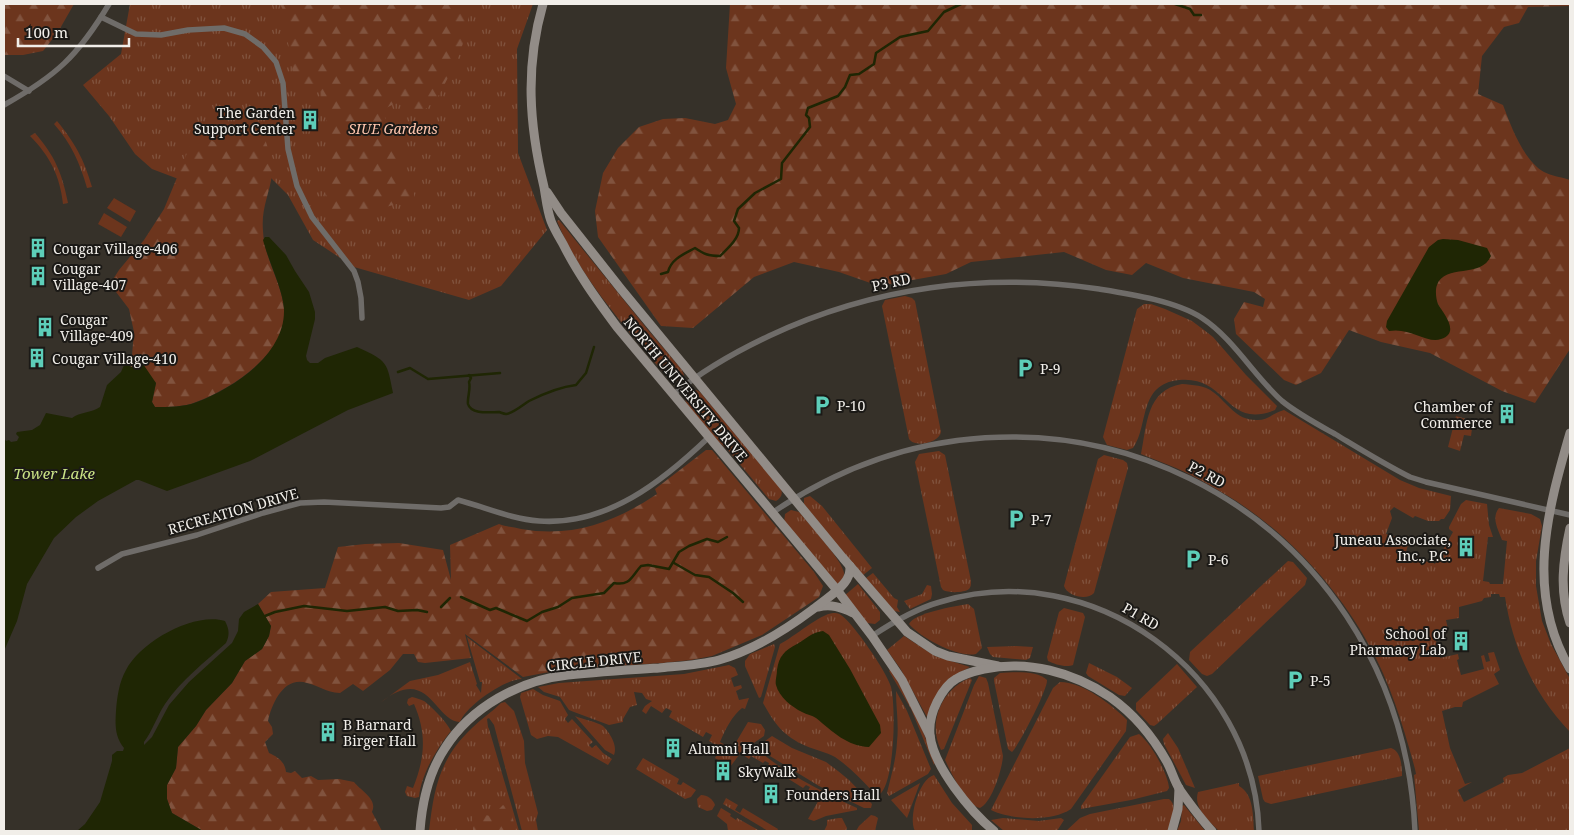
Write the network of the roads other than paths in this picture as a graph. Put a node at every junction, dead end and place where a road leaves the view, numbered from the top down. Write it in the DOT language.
graph roads {
  1 [pos="109,4"];
  2 [pos="543,4"];
  3 [pos="101,18"];
  4 [pos="4,76"];
  5 [pos="29,91"];
  6 [pos="4,106"];
  7 [pos="544,188"];
  8 [pos="362,318"];
  9 [pos="695,377"];
  10 [pos="674,394"];
  11 [pos="1570,432"];
  12 [pos="709,437"];
  13 [pos="794,498"];
  14 [pos="1551,511"];
  15 [pos="772,513"];
  16 [pos="1570,515"];
  17 [pos="1570,528"];
  18 [pos="850,566"];
  19 [pos="98,568"];
  20 [pos="837,590"];
  21 [pos="815,608"];
  22 [pos="854,613"];
  23 [pos="896,620"];
  24 [pos="1570,623"];
  25 [pos="872,636"];
  26 [pos="998,666"];
  27 [pos="1570,669"];
  28 [pos="930,736"];
  29 [pos="1179,788"];
  30 [pos="988,829"];
  31 [pos="420,831"];
  32 [pos="1172,831"];
  33 [pos="1212,831"];
  34 [pos="1259,831"];
  35 [pos="1415,831"];
  1 -- 3 [label="street"];
  2 -- 7 [label="main road, NORTH UNIVERSITY DRIVE"];
  3 -- 5 [label="street"];
  3 -- 8 [label="street"];
  4 -- 5 [label="street"];
  5 -- 6 [label="street"];
  7 -- 9 [label="main road, NORTH UNIVERSITY DRIVE"];
  7 -- 10 [label="main road, NORTH UNIVERSITY DRIVE"];
  9 -- 10 [label="street, P3 RD"];
  9 -- 13 [label="main road, NORTH UNIVERSITY DRIVE"];
  9 -- 14 [label="street, P3 RD"];
  10 -- 12 [label="main road, NORTH UNIVERSITY DRIVE"];
  11 -- 14 [label="main road"];
  12 -- 15 [label="main road, NORTH UNIVERSITY DRIVE"];
  12 -- 19 [label="street, RECREATION DRIVE"];
  13 -- 15 [label="street, P2 RD"];
  13 -- 18 [label="main road, NORTH UNIVERSITY DRIVE"];
  13 -- 35 [label="street, P2 RD"];
  14 -- 16 [label="street, P3 RD"];
  14 -- 27 [label="main road"];
  15 -- 20 [label="main road, NORTH UNIVERSITY DRIVE"];
  17 -- 24 [label="main road"];
  18 -- 20 [label="main road, CIRCLE DRIVE"];
  18 -- 23 [label="main road, NORTH UNIVERSITY DRIVE"];
  20 -- 21 [label="main road, CIRCLE DRIVE"];
  20 -- 22 [label="main road, NORTH UNIVERSITY DRIVE"];
  21 -- 22 [label="main road"];
  21 -- 31 [label="main road, CIRCLE DRIVE"];
  22 -- 25 [label="main road, NORTH UNIVERSITY DRIVE"];
  23 -- 25 [label="street, P1 RD"];
  23 -- 26 [label="main road, NORTH UNIVERSITY DRIVE"];
  23 -- 34 [label="street, P1 RD"];
  25 -- 28 [label="main road, NORTH UNIVERSITY DRIVE"];
  26 -- 28 [label="main road"];
  26 -- 29 [label="main road"];
  28 -- 30 [label="main road, NORTH UNIVERSITY DRIVE"];
  29 -- 32 [label="main road"];
  29 -- 33 [label="main road"];
}
